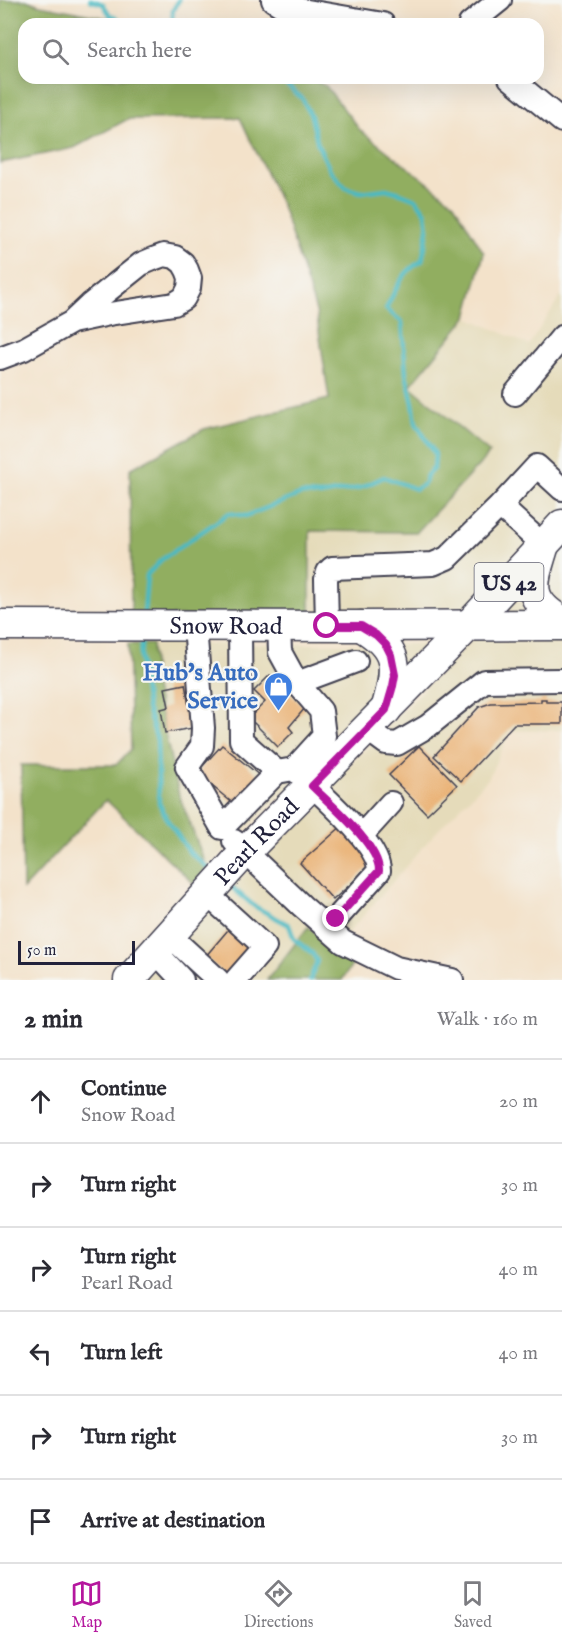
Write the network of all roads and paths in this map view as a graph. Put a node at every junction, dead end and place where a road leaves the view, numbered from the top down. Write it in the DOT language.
graph roads {
  1 [pos="273,0"];
  2 [pos="500,0"];
  3 [pos="348,18"];
  4 [pos="478,18"];
  5 [pos="517,84"];
  6 [pos="562,121"];
  7 [pos="72,322"];
  8 [pos="562,337"];
  9 [pos="0,358"];
  10 [pos="515,394"];
  11 [pos="562,489"];
  12 [pos="500,506"];
  13 [pos="553,535"];
  14 [pos="562,623"];
  15 [pos="0,625"];
  16 [pos="195,626"];
  17 [pos="240,626"];
  18 [pos="279,626"];
  19 [pos="327,626"];
  20 [pos="361,626"];
  21 [pos="468,626"];
  22 [pos="356,662"];
  23 [pos="562,680"];
  24 [pos="297,683"];
  25 [pos="376,720"];
  26 [pos="241,740"];
  27 [pos="202,746"];
  28 [pos="294,776"];
  29 [pos="391,802"];
  30 [pos="222,828"];
  31 [pos="362,835"];
  32 [pos="222,876"];
  33 [pos="328,928"];
  34 [pos="162,943"];
  35 [pos="129,980"];
  36 [pos="182,980"];
  37 [pos="218,980"];
  38 [pos="236,980"];
  39 [pos="452,980"];
  1 -- 3 [label="street"];
  2 -- 4 [label="street"];
  5 -- 6 [label="street"];
  7 -- 7 [label="street"];
  7 -- 9 [label="street"];
  8 -- 10 [label="street"];
  11 -- 12 [label="street"];
  12 -- 13 [label="street"];
  12 -- 19 [label="street"];
  13 -- 14 [label="main road"];
  13 -- 21 [label="main road, Pearl Road / US 42"];
  14 -- 21 [label="main road, Snow Road"];
  15 -- 16 [label="main road, Snow Road"];
  16 -- 17 [label="main road, Snow Road"];
  16 -- 27 [label="street"];
  17 -- 18 [label="main road, Snow Road"];
  17 -- 26 [label="street"];
  18 -- 19 [label="main road, Snow Road"];
  18 -- 24 [label="street"];
  19 -- 20 [label="main road, Snow Road"];
  20 -- 21 [label="main road, Snow Road"];
  20 -- 25 [label="main road"];
  21 -- 25 [label="main road, Pearl Road / US 42"];
  22 -- 24 [label="street"];
  23 -- 25 [label="street"];
  24 -- 28 [label="street"];
  25 -- 28 [label="main road, Pearl Road / US 42"];
  26 -- 27 [label="street"];
  26 -- 28 [label="street"];
  27 -- 30 [label="street"];
  28 -- 30 [label="street"];
  28 -- 31 [label="street"];
  28 -- 32 [label="main road, Pearl Road / US 42"];
  29 -- 31 [label="street"];
  30 -- 32 [label="street"];
  31 -- 33 [label="street"];
  32 -- 33 [label="street"];
  32 -- 34 [label="main road, Pearl Road / US 42"];
  32 -- 38 [label="street"];
  33 -- 39 [label="street"];
  34 -- 35 [label="main road, Pearl Road / US 42"];
  34 -- 36 [label="street"];
  34 -- 37 [label="street"];
}
